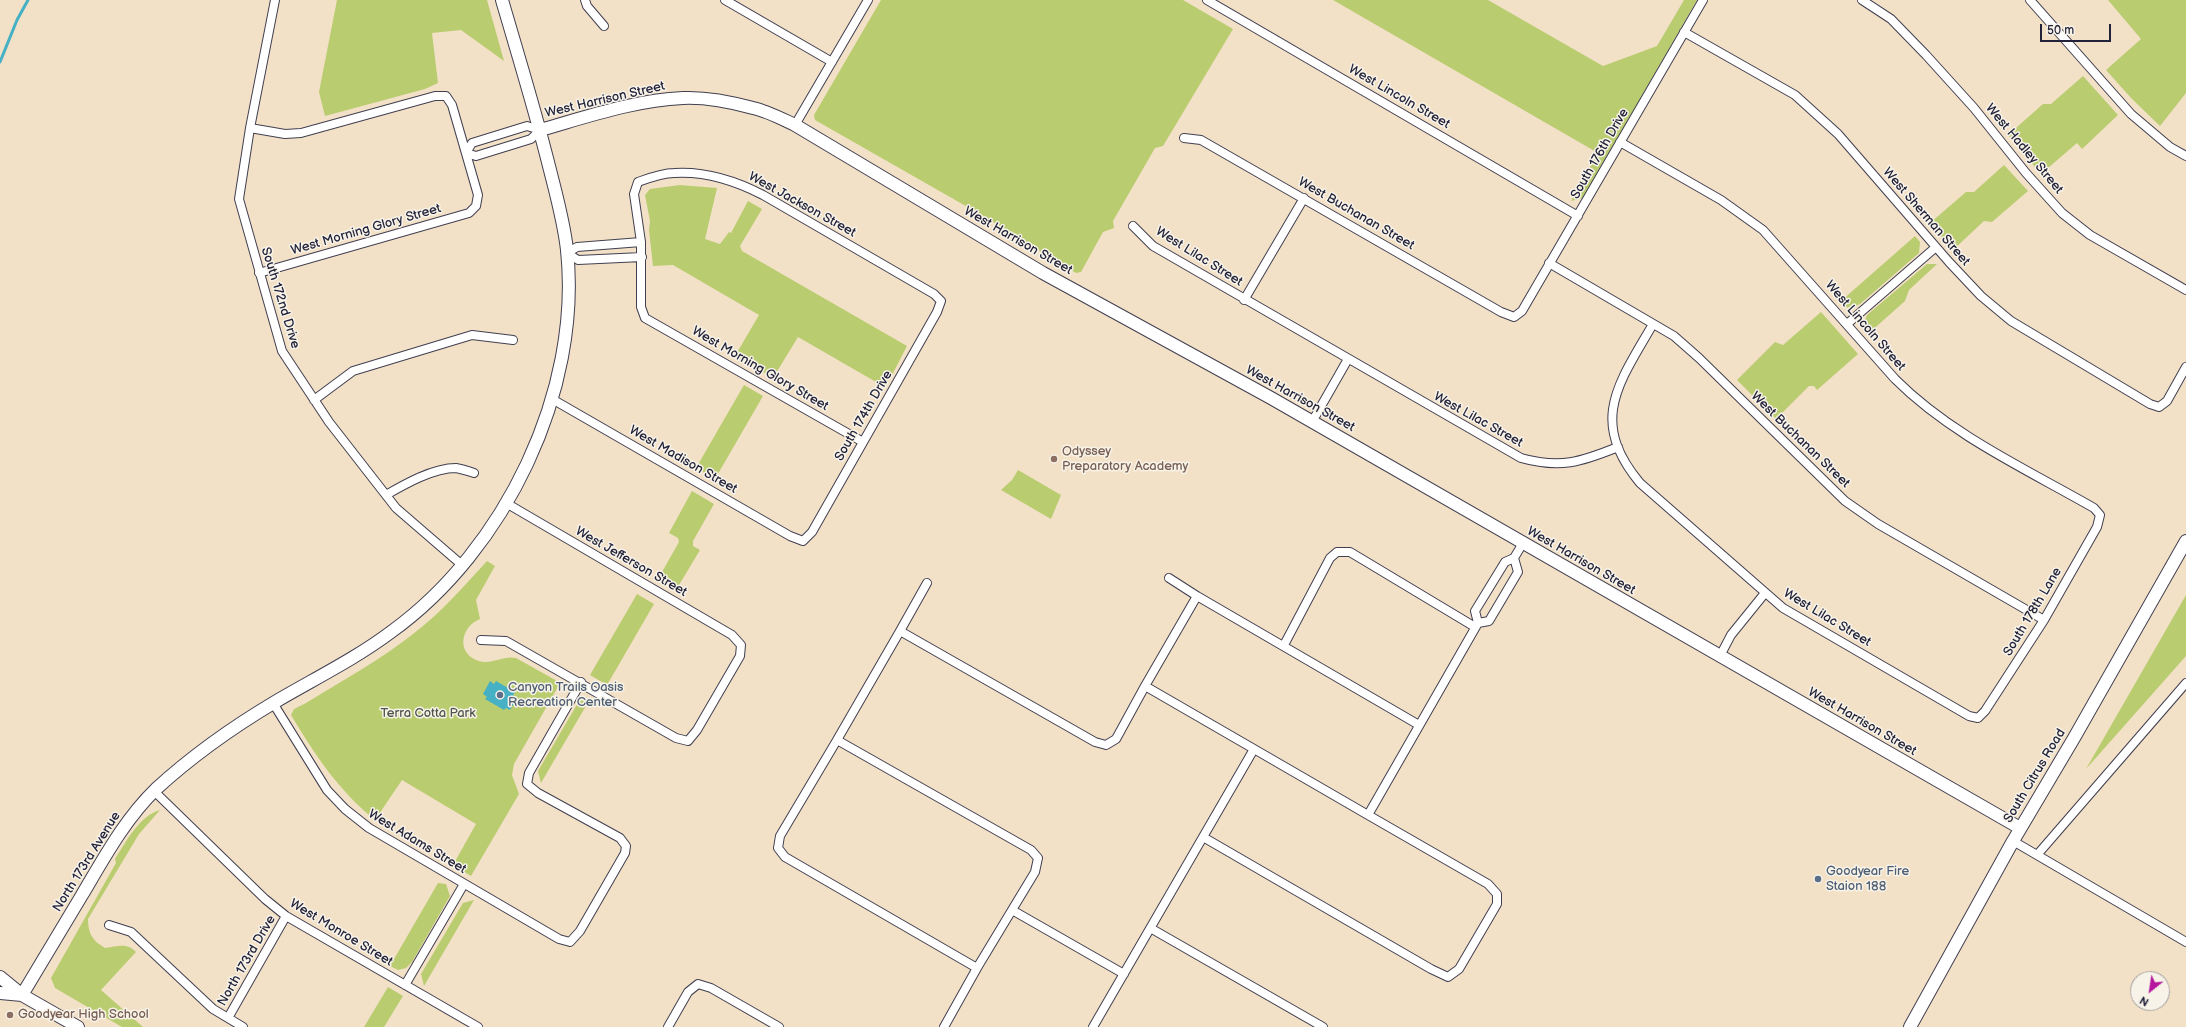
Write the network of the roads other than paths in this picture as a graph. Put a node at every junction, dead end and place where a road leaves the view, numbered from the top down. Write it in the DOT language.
graph roads {
  1 [pos="276,0"];
  2 [pos="502,0"];
  3 [pos="585,0"];
  4 [pos="725,0"];
  5 [pos="868,0"];
  6 [pos="1207,0"];
  7 [pos="1703,0"];
  8 [pos="1862,0"];
  9 [pos="2030,0"];
  10 [pos="604,26"];
  11 [pos="1684,32"];
  12 [pos="832,62"];
  13 [pos="795,125"];
  14 [pos="250,128"];
  15 [pos="540,130"];
  16 [pos="1184,138"];
  17 [pos="1620,142"];
  18 [pos="466,153"];
  19 [pos="2186,156"];
  20 [pos="1304,198"];
  21 [pos="1578,216"];
  22 [pos="1133,226"];
  23 [pos="641,242"];
  24 [pos="1936,247"];
  25 [pos="567,253"];
  26 [pos="642,257"];
  27 [pos="1550,263"];
  28 [pos="260,273"];
  29 [pos="2186,290"];
  30 [pos="1244,300"];
  31 [pos="941,301"];
  32 [pos="1514,317"];
  33 [pos="1653,324"];
  34 [pos="1847,324"];
  35 [pos="513,340"];
  36 [pos="1348,359"];
  37 [pos="2186,367"];
  38 [pos="552,399"];
  39 [pos="314,400"];
  40 [pos="1312,422"];
  41 [pos="863,442"];
  42 [pos="1618,447"];
  43 [pos="474,473"];
  44 [pos="386,495"];
  45 [pos="506,503"];
  46 [pos="2100,515"];
  47 [pos="803,541"];
  48 [pos="2186,541"];
  49 [pos="1523,543"];
  50 [pos="1514,558"];
  51 [pos="462,565"];
  52 [pos="1169,578"];
  53 [pos="927,583"];
  54 [pos="1765,593"];
  55 [pos="1197,596"];
  56 [pos="2044,620"];
  57 [pos="1477,625"];
  58 [pos="900,631"];
  59 [pos="481,640"];
  60 [pos="1284,646"];
  61 [pos="1720,656"];
  62 [pos="581,682"];
  63 [pos="2186,683"];
  64 [pos="1145,686"];
  65 [pos="273,703"];
  66 [pos="1978,718"];
  67 [pos="1419,725"];
  68 [pos="837,740"];
  69 [pos="1254,749"];
  70 [pos="154,791"];
  71 [pos="1368,815"];
  72 [pos="2020,828"];
  73 [pos="1203,837"];
  74 [pos="2013,841"];
  75 [pos="2037,855"];
  76 [pos="464,884"];
  77 [pos="1012,910"];
  78 [pos="286,916"];
  79 [pos="109,925"];
  80 [pos="1152,928"];
  81 [pos="2186,942"];
  82 [pos="977,968"];
  83 [pos="1124,974"];
  84 [pos="0,977"];
  85 [pos="405,985"];
  86 [pos="0,993"];
  87 [pos="22,995"];
  88 [pos="228,1018"];
  89 [pos="78,1027"];
  90 [pos="243,1027"];
  91 [pos="478,1027"];
  92 [pos="668,1027"];
  93 [pos="778,1027"];
  94 [pos="944,1027"];
  95 [pos="1093,1027"];
  96 [pos="1323,1027"];
  97 [pos="1910,1027"];
  1 -- 14 [label="street, South 172nd Drive"];
  2 -- 15 [label="street, North 173rd Avenue"];
  3 -- 10 [label="street"];
  4 -- 12 [label="street"];
  5 -- 12 [label="street"];
  6 -- 21 [label="street, West Lincoln Street"];
  7 -- 11 [label="street, South 176th Drive"];
  8 -- 29 [label="street, West Hadley Street"];
  9 -- 19 [label="street"];
  11 -- 17 [label="street, South 176th Drive"];
  11 -- 24 [label="street, West Sherman Street"];
  12 -- 13 [label="street"];
  13 -- 15 [label="street, West Harrison Street"];
  13 -- 40 [label="street, West Harrison Street"];
  14 -- 18 [label="street"];
  14 -- 28 [label="street, South 172nd Drive"];
  15 -- 18 [label="street, West Harrison Street"];
  15 -- 18 [label="street, West Harrison Street"];
  15 -- 25 [label="street, North 173rd Avenue"];
  16 -- 20 [label="street, West Buchanan Street"];
  17 -- 21 [label="street, South 176th Drive"];
  17 -- 34 [label="street, West Lincoln Street"];
  18 -- 28 [label="street, West Morning Glory Street"];
  20 -- 30 [label="street"];
  20 -- 32 [label="street, West Buchanan Street"];
  21 -- 27 [label="street, South 176th Drive"];
  22 -- 30 [label="street, West Lilac Street"];
  23 -- 25 [label="street"];
  23 -- 26 [label="street"];
  23 -- 31 [label="street, West Jackson Street"];
  24 -- 34 [label="street"];
  24 -- 37 [label="street, West Sherman Street"];
  25 -- 26 [label="street"];
  25 -- 38 [label="street, North 173rd Avenue"];
  26 -- 41 [label="street, West Morning Glory Street"];
  27 -- 32 [label="street, South 176th Drive"];
  27 -- 33 [label="street, West Buchanan Street"];
  28 -- 39 [label="street, South 172nd Drive"];
  30 -- 36 [label="street, West Lilac Street"];
  31 -- 41 [label="street, South 174th Drive"];
  33 -- 42 [label="street"];
  33 -- 56 [label="street, West Buchanan Street"];
  34 -- 46 [label="street, West Lincoln Street"];
  35 -- 39 [label="street"];
  36 -- 40 [label="street"];
  36 -- 42 [label="street, West Lilac Street"];
  38 -- 45 [label="street, North 173rd Avenue"];
  38 -- 47 [label="street, West Madison Street"];
  39 -- 44 [label="street, South 172nd Drive"];
  40 -- 49 [label="street, West Harrison Street"];
  41 -- 47 [label="street, South 174th Drive"];
  42 -- 54 [label="street, West Lilac Street"];
  43 -- 44 [label="street"];
  44 -- 51 [label="street, South 172nd Drive"];
  45 -- 51 [label="street, North 173rd Avenue"];
  45 -- 62 [label="street, West Jefferson Street"];
  46 -- 56 [label="street, South 178th Lane"];
  48 -- 72 [label="street, South Citrus Road"];
  49 -- 50 [label="street"];
  49 -- 61 [label="street, West Harrison Street"];
  50 -- 57 [label="street"];
  50 -- 57 [label="street"];
  51 -- 65 [label="street, North 173rd Avenue"];
  52 -- 55 [label="street"];
  53 -- 58 [label="street"];
  54 -- 61 [label="street"];
  54 -- 66 [label="street, West Lilac Street"];
  55 -- 60 [label="street"];
  55 -- 64 [label="street"];
  56 -- 66 [label="street, South 178th Lane"];
  57 -- 60 [label="street"];
  57 -- 67 [label="street"];
  58 -- 64 [label="street"];
  58 -- 68 [label="street"];
  59 -- 62 [label="street"];
  60 -- 67 [label="street"];
  61 -- 72 [label="street, West Harrison Street"];
  62 -- 76 [label="street, West Adams Street"];
  63 -- 75 [label="street"];
  64 -- 69 [label="street"];
  65 -- 70 [label="street, North 173rd Avenue"];
  65 -- 76 [label="street, West Adams Street"];
  67 -- 71 [label="street"];
  68 -- 77 [label="street"];
  68 -- 82 [label="street"];
  69 -- 71 [label="street"];
  69 -- 73 [label="street"];
  70 -- 78 [label="street, West Monroe Street"];
  70 -- 87 [label="street, North 173rd Avenue"];
  71 -- 73 [label="street"];
  72 -- 74 [label="street, South Citrus Road"];
  73 -- 80 [label="street"];
  74 -- 75 [label="street"];
  74 -- 97 [label="street, South Citrus Road"];
  75 -- 81 [label="street"];
  76 -- 85 [label="street"];
  77 -- 82 [label="street"];
  77 -- 83 [label="street"];
  78 -- 85 [label="street, West Monroe Street"];
  78 -- 88 [label="street, North 173rd Drive"];
  79 -- 88 [label="street"];
  80 -- 83 [label="street"];
  80 -- 96 [label="street"];
  82 -- 94 [label="street"];
  83 -- 95 [label="street"];
  84 -- 87 [label="street"];
  85 -- 91 [label="street, West Monroe Street"];
  86 -- 87 [label="street"];
  87 -- 89 [label="street"];
  88 -- 90 [label="street"];
  92 -- 93 [label="street"];
}
